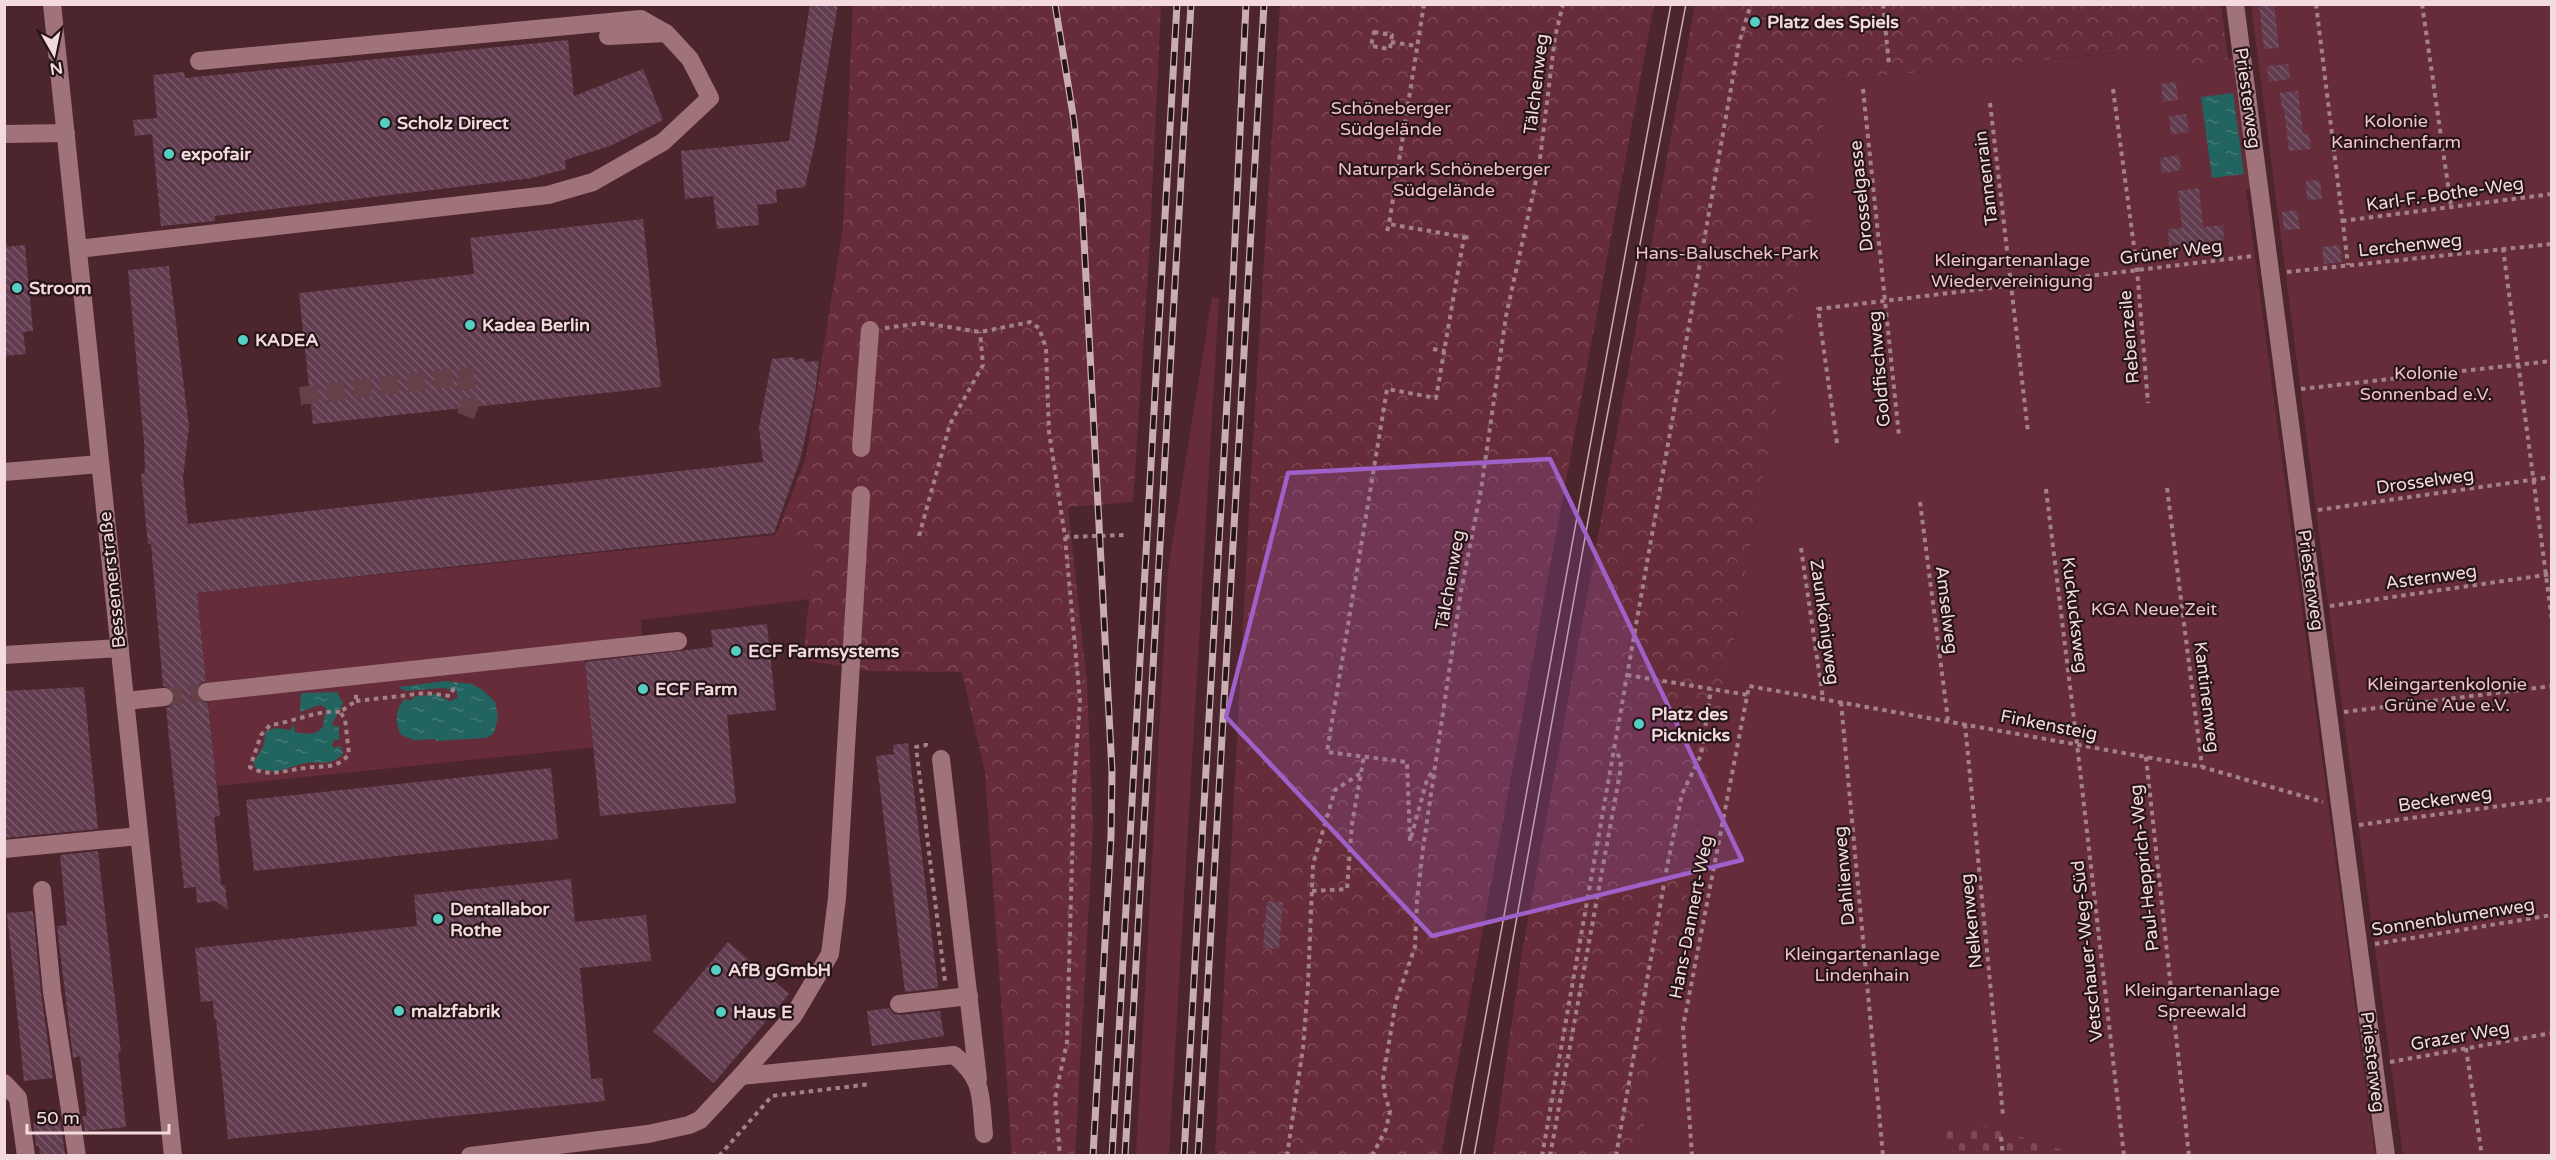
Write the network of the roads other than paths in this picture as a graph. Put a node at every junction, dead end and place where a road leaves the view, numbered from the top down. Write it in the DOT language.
graph roads {
  1 [pos="52,4"];
  2 [pos="2235,4"];
  3 [pos="666,33"];
  4 [pos="608,36"];
  5 [pos="199,61"];
  6 [pos="66,133"];
  7 [pos="4,134"];
  8 [pos="78,249"];
  9 [pos="870,330"];
  10 [pos="861,448"];
  11 [pos="100,464"];
  12 [pos="4,472"];
  13 [pos="861,495"];
  14 [pos="678,641"];
  15 [pos="120,648"];
  16 [pos="4,655"];
  17 [pos="207,692"];
  18 [pos="164,697"];
  19 [pos="125,701"];
  20 [pos="941,759"];
  21 [pos="139,836"];
  22 [pos="4,849"];
  23 [pos="42,890"];
  24 [pos="969,996"];
  25 [pos="899,1004"];
  26 [pos="741,1076"];
  27 [pos="4,1083"];
  28 [pos="979,1087"];
  29 [pos="984,1134"];
  30 [pos="26,1155"];
  31 [pos="77,1155"];
  32 [pos="173,1155"];
  33 [pos="470,1155"];
  34 [pos="2385,1155"];
  1 -- 6 [label="street, Bessemerstraße"];
  2 -- 34 [label="street, Priesterweg"];
  3 -- 4 [label="street"];
  3 -- 5 [label="street"];
  3 -- 8 [label="street"];
  6 -- 7 [label="street"];
  6 -- 8 [label="street, Bessemerstraße"];
  8 -- 11 [label="street, Bessemerstraße"];
  9 -- 10 [label="street"];
  11 -- 12 [label="street"];
  11 -- 15 [label="street, Bessemerstraße"];
  13 -- 26 [label="street"];
  14 -- 17 [label="street"];
  15 -- 16 [label="street"];
  15 -- 19 [label="street, Bessemerstraße"];
  18 -- 19 [label="street"];
  19 -- 21 [label="street, Bessemerstraße"];
  20 -- 24 [label="street"];
  21 -- 22 [label="street"];
  21 -- 32 [label="street, Bessemerstraße"];
  23 -- 31 [label="street"];
  24 -- 25 [label="street"];
  24 -- 28 [label="street"];
  26 -- 28 [label="street"];
  26 -- 33 [label="street"];
  27 -- 30 [label="street"];
  28 -- 29 [label="street"];
}
